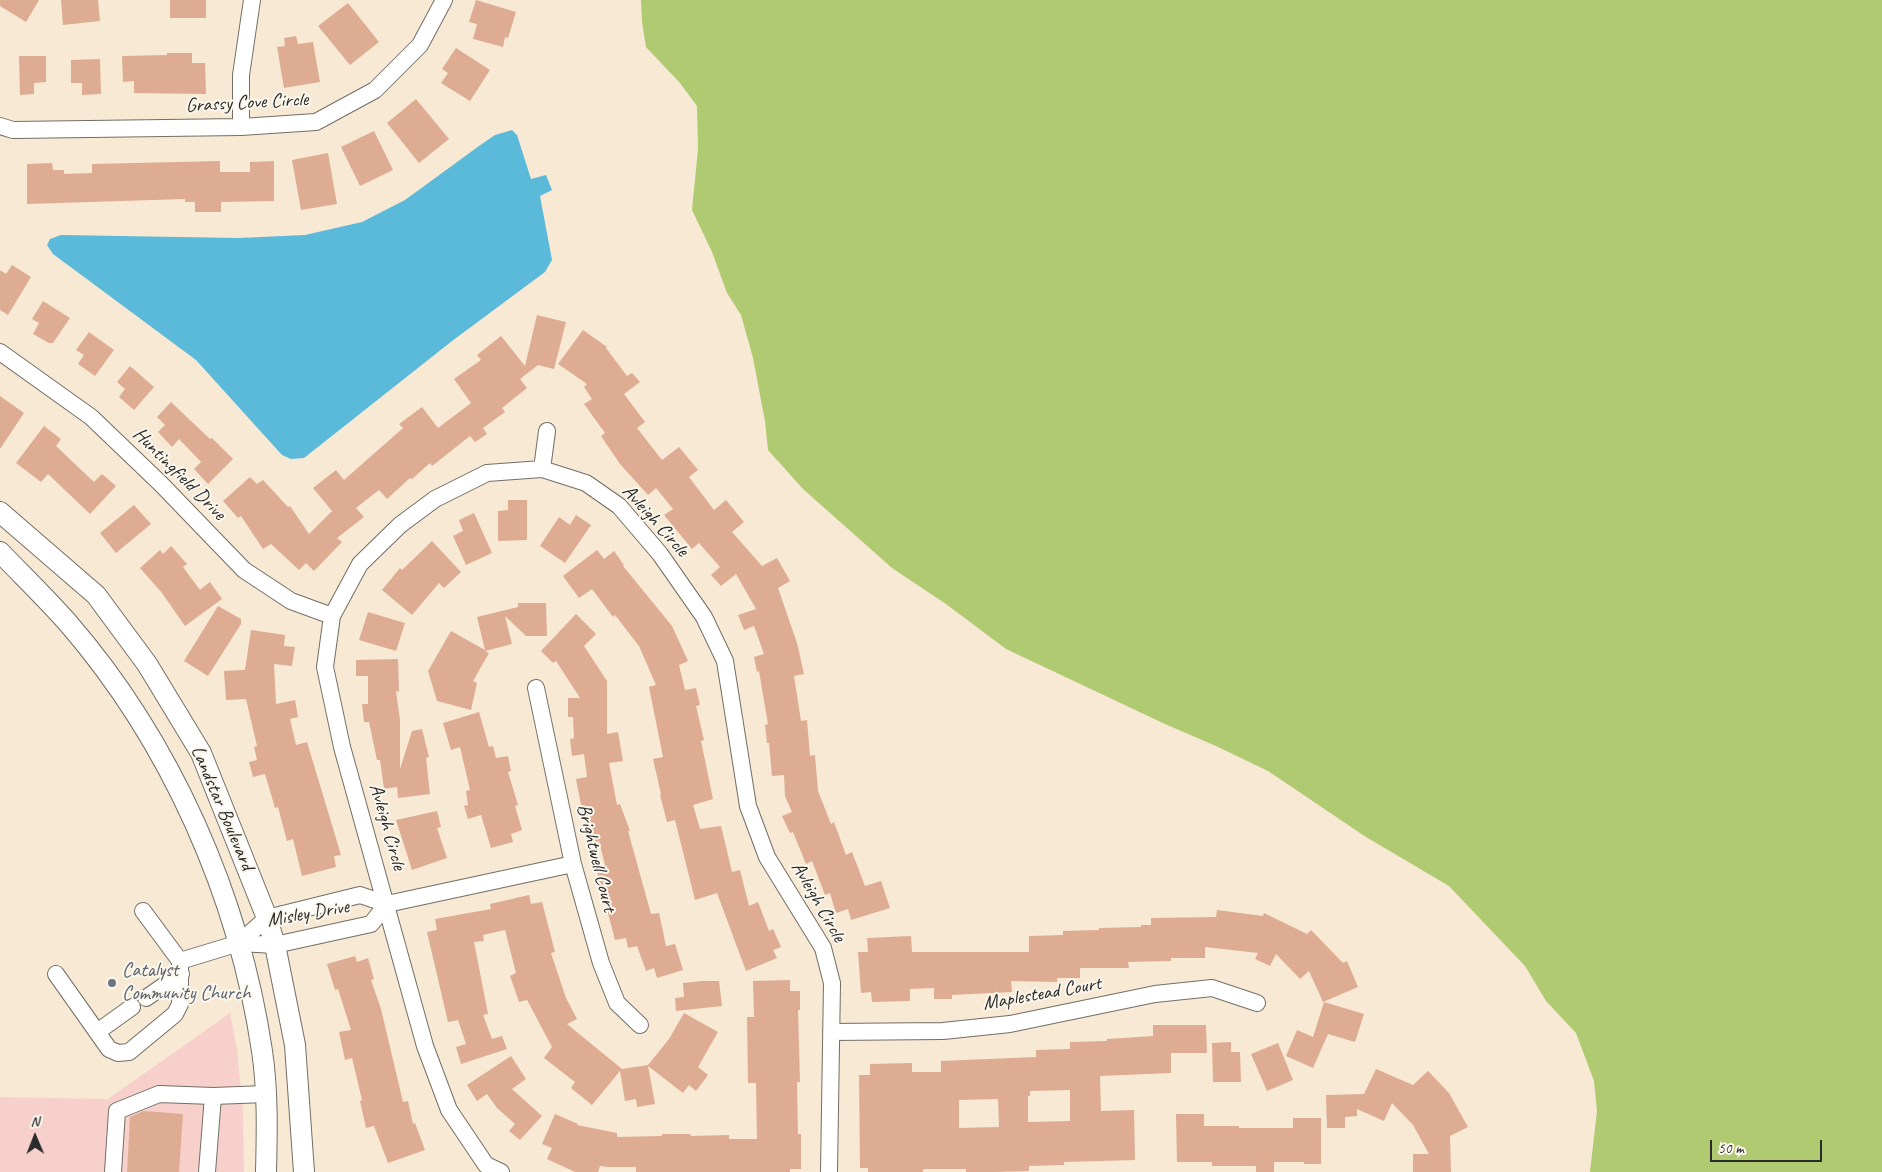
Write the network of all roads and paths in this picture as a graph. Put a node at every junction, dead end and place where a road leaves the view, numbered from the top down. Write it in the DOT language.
graph roads {
  1 [pos="252,0"];
  2 [pos="444,0"];
  3 [pos="0,126"];
  4 [pos="241,127"];
  5 [pos="0,352"];
  6 [pos="547,432"];
  7 [pos="542,469"];
  8 [pos="0,512"];
  9 [pos="0,552"];
  10 [pos="332,616"];
  11 [pos="536,688"];
  12 [pos="573,864"];
  13 [pos="387,904"];
  14 [pos="143,911"];
  15 [pos="267,918"];
  16 [pos="239,943"];
  17 [pos="275,945"];
  18 [pos="180,968"];
  19 [pos="56,974"];
  20 [pos="146,998"];
  21 [pos="1257,1003"];
  22 [pos="132,1007"];
  23 [pos="640,1025"];
  24 [pos="97,1032"];
  25 [pos="831,1032"];
  26 [pos="266,1094"];
  27 [pos="213,1096"];
  28 [pos="483,1168"];
  29 [pos="113,1172"];
  30 [pos="207,1172"];
  31 [pos="266,1172"];
  32 [pos="304,1172"];
  33 [pos="501,1172"];
  34 [pos="829,1172"];
  1 -- 4 [label="street"];
  2 -- 4 [label="street, Grassy Cove Circle"];
  3 -- 4 [label="street, Grassy Cove Circle"];
  5 -- 10 [label="street, Huntingfield Drive"];
  6 -- 7 [label="street"];
  7 -- 10 [label="street, Avleigh Circle"];
  7 -- 25 [label="street, Avleigh Circle"];
  8 -- 15 [label="main road, Landstar Boulevard"];
  9 -- 16 [label="main road, Landstar Boulevard"];
  10 -- 13 [label="street, Avleigh Circle"];
  11 -- 12 [label="street, Brightwell Court"];
  12 -- 13 [label="street"];
  12 -- 23 [label="street, Brightwell Court"];
  13 -- 15 [label="street, Misley Drive"];
  13 -- 17 [label="street, Misley Drive"];
  13 -- 28 [label="street, Avleigh Circle"];
  14 -- 18 [label="street"];
  15 -- 16 [label="street, Misley Drive"];
  15 -- 17 [label="main road, Landstar Boulevard"];
  16 -- 17 [label="street, Misley Drive"];
  16 -- 18 [label="street"];
  16 -- 26 [label="main road, Landstar Boulevard"];
  17 -- 32 [label="main road, Landstar Boulevard"];
  18 -- 20 [label="street"];
  18 -- 24 [label="street"];
  19 -- 24 [label="street"];
  21 -- 25 [label="street, Maplestead Court"];
  22 -- 24 [label="street"];
  25 -- 34 [label="street, Avleigh Circle"];
  26 -- 27 [label="street"];
  26 -- 31 [label="main road, Landstar Boulevard"];
  27 -- 29 [label="street"];
  27 -- 30 [label="street"];
  28 -- 33 [label="street, Avleigh Circle"];
}
